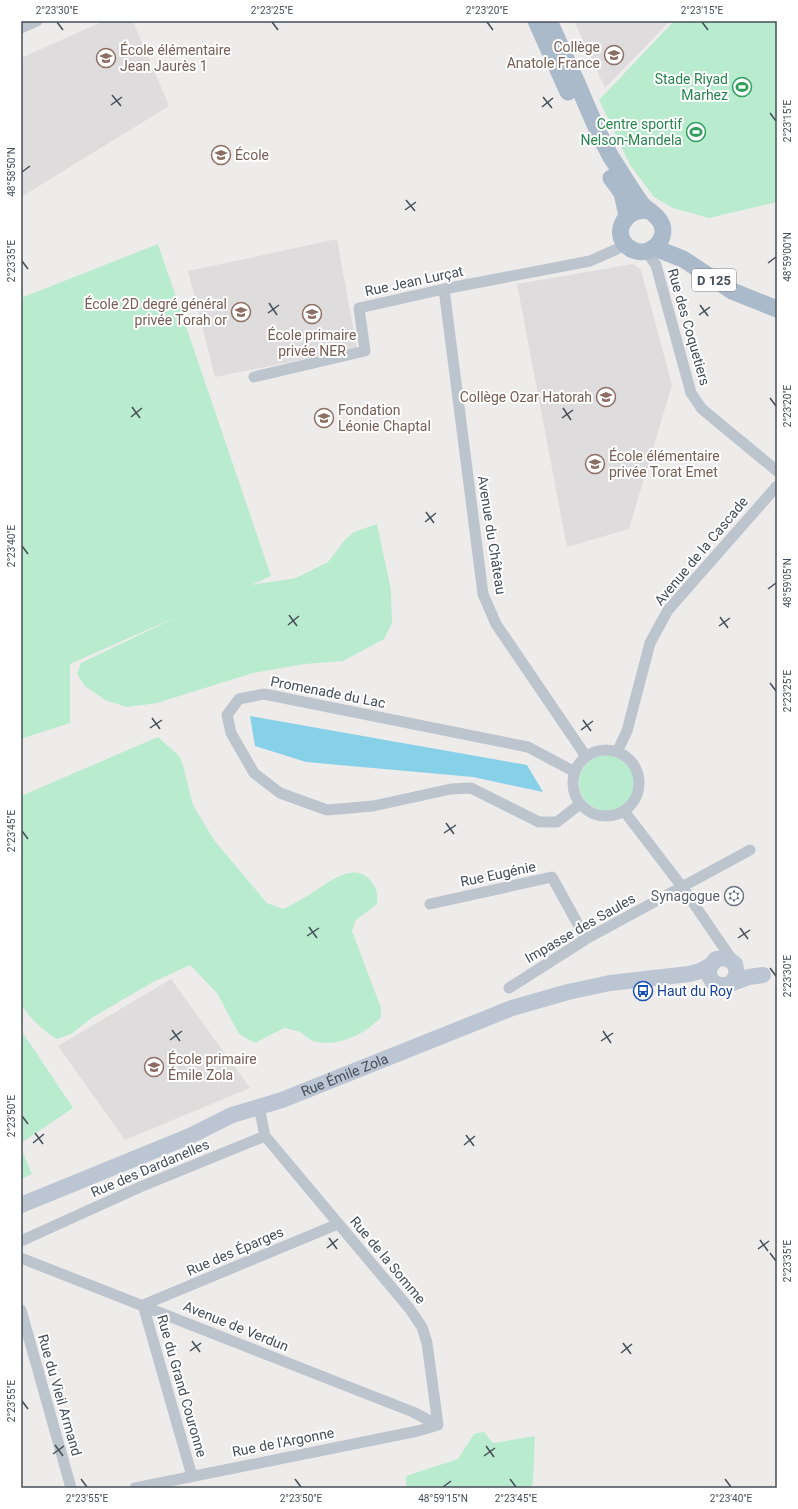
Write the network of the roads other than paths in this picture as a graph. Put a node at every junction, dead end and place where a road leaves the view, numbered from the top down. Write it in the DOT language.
graph roads {
  1 [pos="37,21"];
  2 [pos="536,21"];
  3 [pos="549,21"];
  4 [pos="21,28"];
  5 [pos="650,211"];
  6 [pos="627,216"];
  7 [pos="663,231"];
  8 [pos="626,245"];
  9 [pos="650,249"];
  10 [pos="444,289"];
  11 [pos="777,299"];
  12 [pos="777,308"];
  13 [pos="254,377"];
  14 [pos="777,471"];
  15 [pos="777,486"];
  16 [pos="617,752"];
  17 [pos="585,757"];
  18 [pos="575,772"];
  19 [pos="580,804"];
  20 [pos="624,811"];
  21 [pos="750,850"];
  22 [pos="683,888"];
  23 [pos="430,904"];
  24 [pos="718,938"];
  25 [pos="586,939"];
  26 [pos="713,962"];
  27 [pos="734,963"];
  28 [pos="677,976"];
  29 [pos="770,976"];
  30 [pos="713,982"];
  31 [pos="731,983"];
  32 [pos="509,988"];
  33 [pos="259,1107"];
  34 [pos="265,1136"];
  35 [pos="21,1205"];
  36 [pos="338,1224"];
  37 [pos="21,1241"];
  38 [pos="21,1258"];
  39 [pos="143,1305"];
  40 [pos="21,1310"];
  41 [pos="438,1425"];
  42 [pos="192,1476"];
  43 [pos="71,1488"];
  44 [pos="135,1488"];
  1 -- 4 [label="street"];
  2 -- 6 [label="main road"];
  3 -- 5 [label="main road"];
  5 -- 6 [label="main road"];
  5 -- 7 [label="main road"];
  6 -- 8 [label="main road"];
  7 -- 9 [label="main road"];
  7 -- 11 [label="main road, D 125"];
  8 -- 9 [label="main road"];
  8 -- 10 [label="street, Rue Jean Lurçat"];
  9 -- 12 [label="main road, D 125"];
  9 -- 14 [label="street, Rue des Coquetiers"];
  10 -- 13 [label="street, Rue Jean Lurçat"];
  10 -- 17 [label="street, Avenue du Château"];
  15 -- 16 [label="street, Avenue de la Cascade"];
  16 -- 17 [label="street"];
  16 -- 20 [label="street"];
  17 -- 18 [label="street"];
  18 -- 19 [label="street"];
  18 -- 19 [label="street, Promenade du Lac"];
  19 -- 20 [label="street"];
  20 -- 22 [label="street"];
  21 -- 22 [label="street, Impasse des Saules"];
  22 -- 24 [label="street"];
  22 -- 25 [label="street, Impasse des Saules"];
  23 -- 25 [label="street, Rue Eugénie"];
  24 -- 26 [label="street"];
  24 -- 27 [label="street"];
  25 -- 32 [label="street, Impasse des Saules"];
  26 -- 27 [label="main road"];
  26 -- 28 [label="main road, Rue Émile Zola"];
  26 -- 30 [label="main road"];
  27 -- 29 [label="main road"];
  27 -- 31 [label="main road"];
  28 -- 30 [label="main road, Rue Émile Zola"];
  28 -- 33 [label="main road, Rue Émile Zola"];
  29 -- 31 [label="main road"];
  30 -- 31 [label="main road"];
  33 -- 34 [label="street"];
  33 -- 35 [label="main road, Rue Émile Zola"];
  34 -- 36 [label="street, Rue de la Somme"];
  34 -- 37 [label="street, Rue des Dardanelles"];
  36 -- 39 [label="street, Rue des Éparges"];
  36 -- 41 [label="street, Rue de la Somme"];
  38 -- 39 [label="street, Avenue de Verdun"];
  39 -- 41 [label="street, Avenue de Verdun"];
  39 -- 42 [label="street, Rue du Grand Couronne"];
  40 -- 43 [label="street, Rue du Vieil Armand"];
  41 -- 42 [label="street, Rue de l'Argonne"];
  42 -- 44 [label="street, Rue de l'Argonne"];
}
